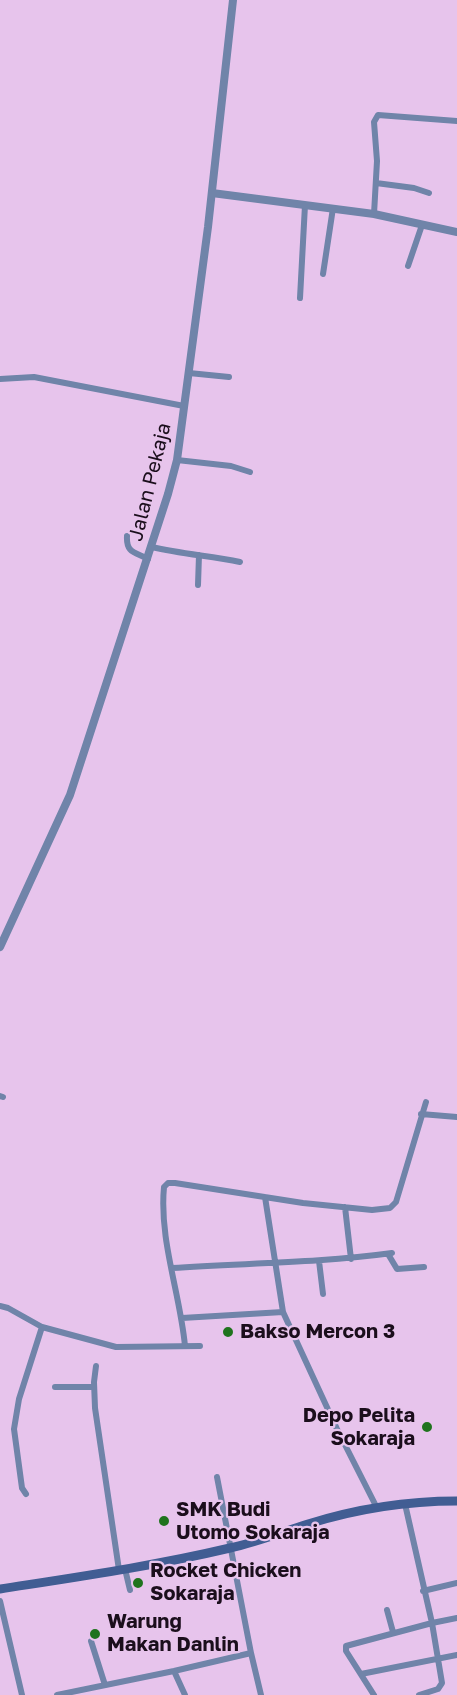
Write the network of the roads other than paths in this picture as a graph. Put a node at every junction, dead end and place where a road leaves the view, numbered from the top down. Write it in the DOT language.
graph roads {
  1 [pos="233,0"];
  2 [pos="457,121"];
  3 [pos="378,183"];
  4 [pos="212,193"];
  5 [pos="429,193"];
  6 [pos="305,205"];
  7 [pos="333,208"];
  8 [pos="374,214"];
  9 [pos="422,225"];
  10 [pos="457,232"];
  11 [pos="408,266"];
  12 [pos="323,274"];
  13 [pos="300,298"];
  14 [pos="189,373"];
  15 [pos="229,377"];
  16 [pos="0,379"];
  17 [pos="184,406"];
  18 [pos="177,460"];
  19 [pos="250,472"];
  20 [pos="127,536"];
  21 [pos="152,547"];
  22 [pos="199,555"];
  23 [pos="148,559"];
  24 [pos="240,562"];
  25 [pos="198,585"];
  26 [pos="0,947"];
  27 [pos="426,1102"];
  28 [pos="421,1114"];
  29 [pos="457,1117"];
  30 [pos="265,1197"];
  31 [pos="345,1208"];
  32 [pos="351,1259"];
  33 [pos="319,1261"];
  34 [pos="276,1264"];
  35 [pos="424,1267"];
  36 [pos="172,1268"];
  37 [pos="323,1294"];
  38 [pos="0,1306"];
  39 [pos="283,1312"];
  40 [pos="182,1318"];
  41 [pos="42,1327"];
  42 [pos="184,1346"];
  43 [pos="200,1346"];
  44 [pos="96,1366"];
  45 [pos="94,1386"];
  46 [pos="55,1387"];
  47 [pos="217,1477"];
  48 [pos="26,1494"];
  49 [pos="457,1501"];
  50 [pos="405,1504"];
  51 [pos="377,1508"];
  52 [pos="230,1548"];
  53 [pos="122,1569"];
  54 [pos="457,1582"];
  55 [pos="0,1589"];
  56 [pos="130,1590"];
  57 [pos="423,1590"];
  58 [pos="0,1601"];
  59 [pos="387,1610"];
  60 [pos="457,1618"];
  61 [pos="432,1623"];
  62 [pos="393,1632"];
  63 [pos="91,1641"];
  64 [pos="251,1653"];
  65 [pos="457,1655"];
  66 [pos="439,1659"];
  67 [pos="174,1671"];
  68 [pos="361,1674"];
  69 [pos="105,1685"];
  70 [pos="74,1693"];
  71 [pos="22,1695"];
  72 [pos="57,1695"];
  73 [pos="185,1695"];
  74 [pos="261,1695"];
  75 [pos="374,1695"];
  76 [pos="419,1695"];
  1 -- 4 [label="street, Jalan Pekaja"];
  2 -- 3 [label="street"];
  3 -- 5 [label="street"];
  3 -- 8 [label="street"];
  4 -- 6 [label="street"];
  4 -- 14 [label="street, Jalan Pekaja"];
  6 -- 7 [label="street"];
  6 -- 13 [label="street"];
  7 -- 8 [label="street"];
  7 -- 12 [label="street"];
  8 -- 9 [label="street"];
  9 -- 10 [label="street"];
  9 -- 11 [label="street"];
  14 -- 15 [label="street"];
  14 -- 17 [label="street, Jalan Pekaja"];
  16 -- 17 [label="street"];
  17 -- 18 [label="street, Jalan Pekaja"];
  18 -- 19 [label="street"];
  18 -- 21 [label="street, Jalan Pekaja"];
  20 -- 23 [label="street"];
  21 -- 22 [label="street"];
  21 -- 23 [label="street, Jalan Pekaja"];
  22 -- 24 [label="street"];
  22 -- 25 [label="street"];
  23 -- 26 [label="street, Jalan Pekaja"];
  27 -- 28 [label="street"];
  28 -- 29 [label="street"];
  28 -- 31 [label="street"];
  30 -- 31 [label="street"];
  30 -- 34 [label="street"];
  30 -- 36 [label="street"];
  31 -- 32 [label="street"];
  32 -- 33 [label="street"];
  32 -- 35 [label="street"];
  33 -- 34 [label="street"];
  33 -- 37 [label="street"];
  34 -- 36 [label="street"];
  34 -- 39 [label="street"];
  36 -- 40 [label="street"];
  38 -- 41 [label="street"];
  39 -- 40 [label="street"];
  39 -- 51 [label="street"];
  40 -- 42 [label="street"];
  41 -- 42 [label="street"];
  41 -- 48 [label="street"];
  42 -- 43 [label="street"];
  44 -- 45 [label="street"];
  45 -- 46 [label="street"];
  45 -- 53 [label="street"];
  47 -- 52 [label="street"];
  49 -- 50 [label="main road"];
  50 -- 51 [label="main road"];
  50 -- 57 [label="street"];
  51 -- 52 [label="main road"];
  52 -- 53 [label="main road"];
  52 -- 64 [label="street"];
  53 -- 55 [label="main road"];
  53 -- 56 [label="street"];
  54 -- 57 [label="street"];
  57 -- 61 [label="street"];
  58 -- 71 [label="street"];
  59 -- 62 [label="street"];
  60 -- 61 [label="street"];
  61 -- 62 [label="street"];
  61 -- 66 [label="street"];
  62 -- 68 [label="street"];
  63 -- 69 [label="street"];
  64 -- 67 [label="street"];
  64 -- 74 [label="street"];
  65 -- 66 [label="street"];
  66 -- 68 [label="street"];
  66 -- 76 [label="street"];
  67 -- 69 [label="street"];
  67 -- 73 [label="street"];
  68 -- 75 [label="street"];
  69 -- 70 [label="street"];
  70 -- 72 [label="street"];
}
